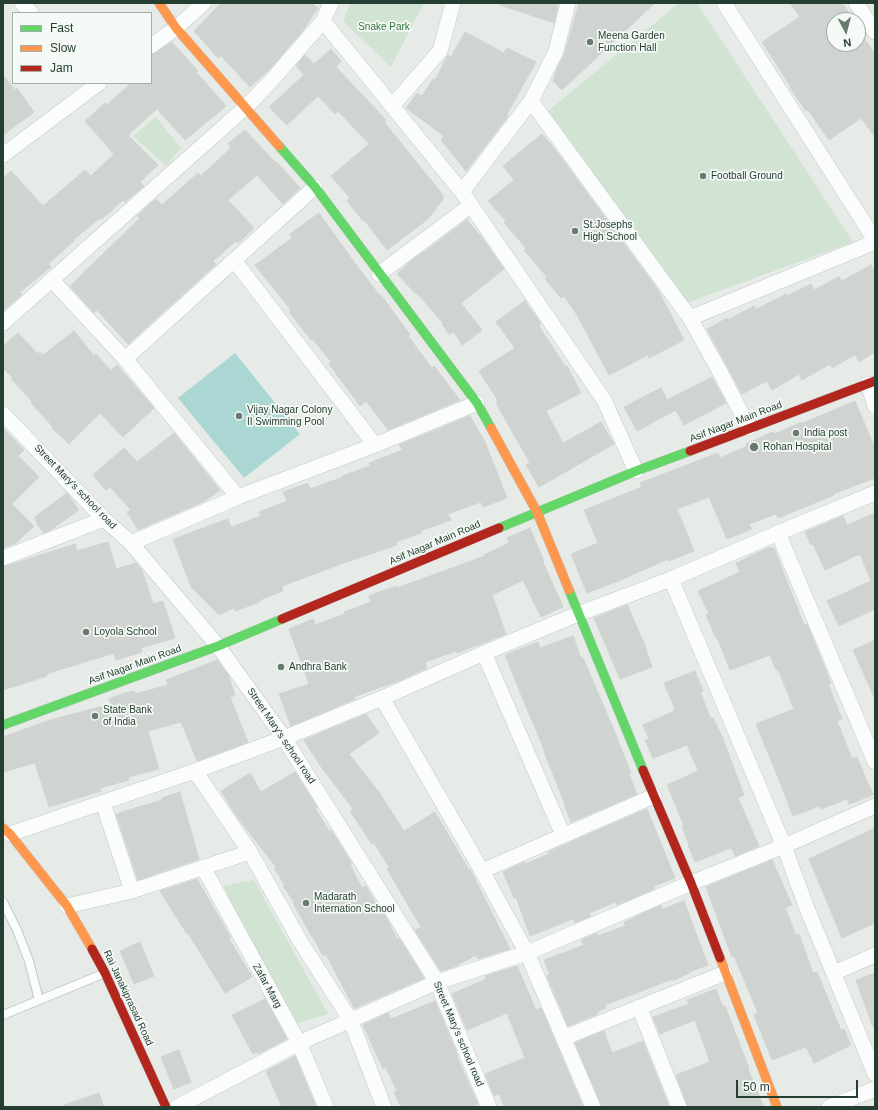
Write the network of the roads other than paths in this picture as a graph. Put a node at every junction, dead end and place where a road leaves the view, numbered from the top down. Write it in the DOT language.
graph roads {
  1 [pos="22,3"];
  2 [pos="159,3"];
  3 [pos="204,3"];
  4 [pos="331,3"];
  5 [pos="453,3"];
  6 [pos="568,3"];
  7 [pos="724,3"];
  8 [pos="856,3"];
  9 [pos="30,12"];
  10 [pos="323,20"];
  11 [pos="176,28"];
  12 [pos="875,32"];
  13 [pos="152,45"];
  14 [pos="93,85"];
  15 [pos="530,101"];
  16 [pos="392,106"];
  17 [pos="246,108"];
  18 [pos="3,155"];
  19 [pos="314,187"];
  20 [pos="462,192"];
  21 [pos="470,206"];
  22 [pos="875,241"];
  23 [pos="234,260"];
  24 [pos="379,274"];
  25 [pos="52,280"];
  26 [pos="690,318"];
  27 [pos="3,323"];
  28 [pos="125,359"];
  29 [pos="871,382"];
  30 [pos="477,403"];
  31 [pos="875,406"];
  32 [pos="3,414"];
  33 [pos="749,428"];
  34 [pos="375,445"];
  35 [pos="636,471"];
  36 [pos="875,493"];
  37 [pos="238,497"];
  38 [pos="537,512"];
  39 [pos="104,519"];
  40 [pos="778,533"];
  41 [pos="131,543"];
  42 [pos="3,558"];
  43 [pos="671,580"];
  44 [pos="578,614"];
  45 [pos="218,646"];
  46 [pos="484,653"];
  47 [pos="382,698"];
  48 [pos="3,725"];
  49 [pos="284,738"];
  50 [pos="875,762"];
  51 [pos="195,771"];
  52 [pos="654,796"];
  53 [pos="102,804"];
  54 [pos="875,806"];
  55 [pos="6,831"];
  56 [pos="563,835"];
  57 [pos="784,846"];
  58 [pos="250,852"];
  59 [pos="203,867"];
  60 [pos="482,871"];
  61 [pos="691,883"];
  62 [pos="132,891"];
  63 [pos="3,902"];
  64 [pos="66,906"];
  65 [pos="526,953"];
  66 [pos="875,955"];
  67 [pos="105,972"];
  68 [pos="834,972"];
  69 [pos="725,973"];
  70 [pos="437,982"];
  71 [pos="39,1000"];
  72 [pos="639,1007"];
  73 [pos="3,1015"];
  74 [pos="350,1019"];
  75 [pos="563,1038"];
  76 [pos="299,1043"];
  77 [pos="875,1074"];
  78 [pos="875,1089"];
  79 [pos="166,1107"];
  80 [pos="177,1107"];
  81 [pos="326,1107"];
  82 [pos="384,1107"];
  83 [pos="489,1107"];
  84 [pos="593,1107"];
  85 [pos="679,1107"];
  86 [pos="777,1107"];
  87 [pos="829,1107"];
  1 -- 9 [label="street"];
  2 -- 11 [label="street"];
  3 -- 11 [label="street"];
  4 -- 10 [label="street"];
  5 -- 16 [label="street"];
  6 -- 15 [label="street"];
  7 -- 22 [label="street"];
  8 -- 12 [label="street"];
  10 -- 16 [label="street"];
  10 -- 17 [label="street"];
  11 -- 13 [label="street"];
  11 -- 17 [label="street"];
  14 -- 18 [label="street"];
  15 -- 20 [label="street"];
  15 -- 26 [label="street"];
  16 -- 20 [label="street"];
  17 -- 19 [label="street"];
  17 -- 25 [label="street"];
  19 -- 23 [label="street"];
  19 -- 24 [label="street"];
  20 -- 21 [label="street"];
  21 -- 24 [label="street"];
  21 -- 35 [label="street"];
  22 -- 26 [label="street"];
  23 -- 28 [label="street"];
  23 -- 34 [label="street"];
  24 -- 30 [label="street"];
  25 -- 27 [label="street"];
  25 -- 28 [label="street"];
  26 -- 33 [label="street"];
  28 -- 37 [label="street"];
  29 -- 31 [label="street"];
  29 -- 33 [label="street, Asif Nagar Main Road"];
  30 -- 34 [label="street"];
  30 -- 38 [label="street"];
  32 -- 39 [label="street, Street Mary's school road"];
  33 -- 35 [label="street, Asif Nagar Main Road"];
  34 -- 37 [label="street"];
  35 -- 38 [label="street, Asif Nagar Main Road"];
  36 -- 40 [label="street"];
  37 -- 41 [label="street"];
  38 -- 44 [label="street"];
  38 -- 45 [label="street, Asif Nagar Main Road"];
  39 -- 41 [label="street, Street Mary's school road"];
  39 -- 42 [label="street"];
  40 -- 43 [label="street"];
  40 -- 50 [label="street"];
  41 -- 45 [label="street, Street Mary's school road"];
  43 -- 44 [label="street"];
  43 -- 57 [label="street"];
  44 -- 46 [label="street"];
  44 -- 52 [label="street"];
  45 -- 48 [label="street, Asif Nagar Main Road"];
  45 -- 49 [label="street, Street Mary's school road"];
  46 -- 47 [label="street"];
  46 -- 56 [label="street"];
  47 -- 49 [label="street"];
  47 -- 60 [label="street"];
  49 -- 51 [label="street"];
  49 -- 70 [label="street, Street Mary's school road"];
  51 -- 53 [label="street"];
  51 -- 58 [label="street"];
  52 -- 56 [label="street"];
  52 -- 61 [label="street"];
  53 -- 55 [label="street"];
  53 -- 62 [label="street"];
  54 -- 57 [label="street"];
  55 -- 64 [label="street, Rai Janakiprasad Road"];
  56 -- 60 [label="street"];
  57 -- 61 [label="street"];
  57 -- 68 [label="street"];
  58 -- 59 [label="street"];
  58 -- 74 [label="street"];
  59 -- 62 [label="street"];
  59 -- 76 [label="street, Zafar Marg"];
  60 -- 65 [label="street"];
  61 -- 65 [label="street"];
  61 -- 69 [label="street"];
  62 -- 64 [label="street"];
  63 -- 71 [label="lane"];
  64 -- 67 [label="street, Rai Janakiprasad Road"];
  65 -- 70 [label="street"];
  65 -- 75 [label="street"];
  66 -- 68 [label="street"];
  67 -- 71 [label="lane"];
  67 -- 79 [label="street, Rai Janakiprasad Road"];
  68 -- 77 [label="street"];
  69 -- 72 [label="street"];
  69 -- 86 [label="street"];
  70 -- 74 [label="street"];
  70 -- 83 [label="street, Street Mary's school road"];
  71 -- 73 [label="lane"];
  72 -- 75 [label="street"];
  72 -- 85 [label="street"];
  74 -- 76 [label="street"];
  74 -- 82 [label="street"];
  75 -- 84 [label="street"];
  76 -- 80 [label="street"];
  76 -- 81 [label="street, Zafar Marg"];
  78 -- 87 [label="street"];
}
